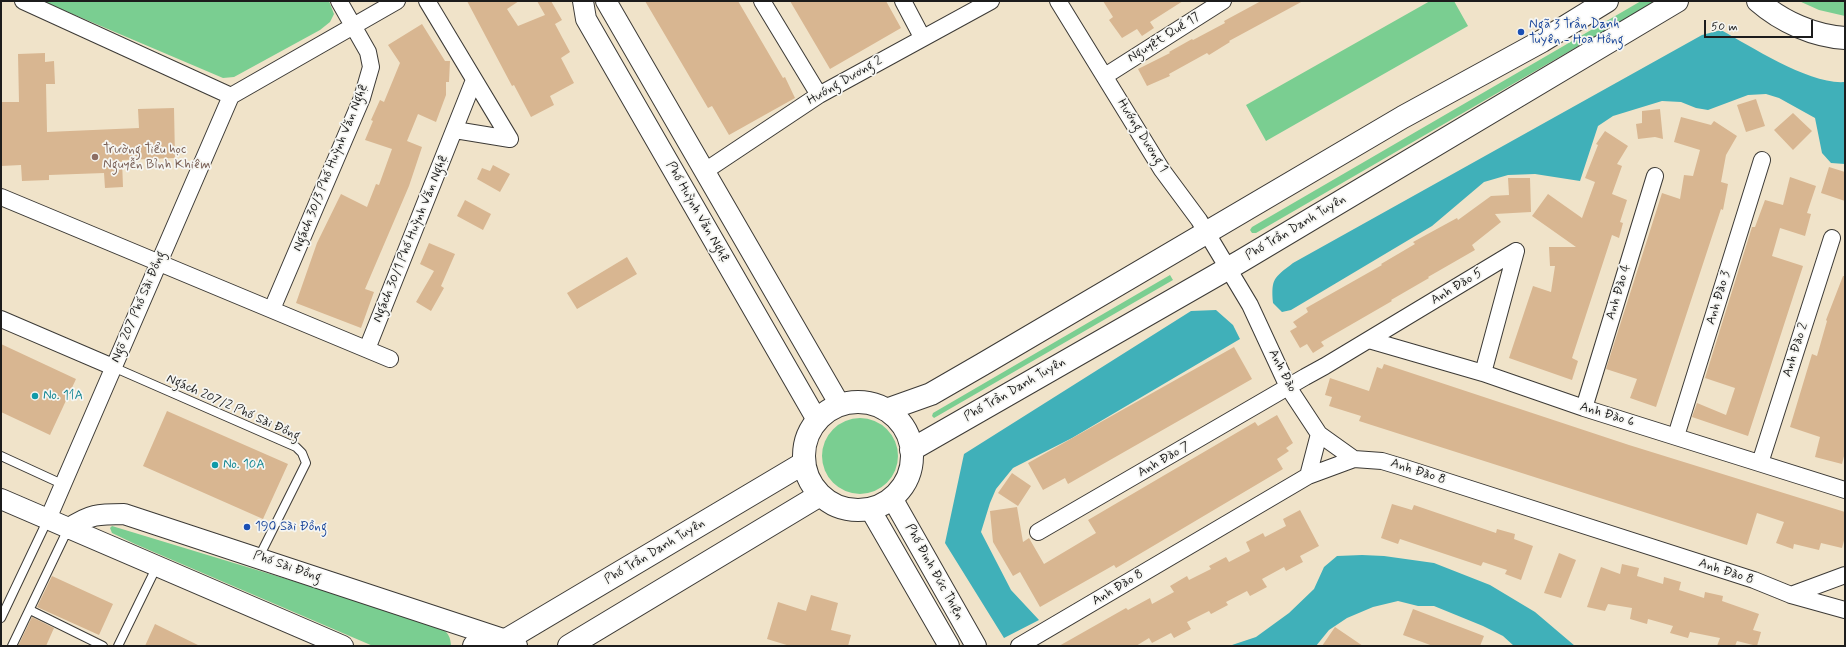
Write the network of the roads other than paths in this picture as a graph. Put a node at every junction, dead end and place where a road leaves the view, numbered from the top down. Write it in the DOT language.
graph roads {
  1 [pos="23,1"];
  2 [pos="339,1"];
  3 [pos="397,1"];
  4 [pos="427,1"];
  5 [pos="583,1"];
  6 [pos="606,1"];
  7 [pos="762,1"];
  8 [pos="903,1"];
  9 [pos="991,1"];
  10 [pos="1058,1"];
  11 [pos="1223,1"];
  12 [pos="1607,1"];
  13 [pos="1677,1"];
  14 [pos="1758,1"];
  15 [pos="1204,6"];
  16 [pos="354,26"];
  17 [pos="922,38"];
  18 [pos="1845,38"];
  19 [pos="1104,76"];
  20 [pos="474,80"];
  21 [pos="819,94"];
  22 [pos="231,96"];
  23 [pos="455,130"];
  24 [pos="1762,160"];
  25 [pos="704,171"];
  26 [pos="1655,176"];
  27 [pos="1,197"];
  28 [pos="1206,232"];
  29 [pos="1832,238"];
  30 [pos="159,262"];
  31 [pos="1228,268"];
  32 [pos="272,309"];
  33 [pos="1,318"];
  34 [pos="1370,340"];
  35 [pos="367,349"];
  36 [pos="390,359"];
  37 [pos="113,367"];
  38 [pos="1483,373"];
  39 [pos="1288,387"];
  40 [pos="840,405"];
  41 [pos="1584,408"];
  42 [pos="886,410"];
  43 [pos="818,420"];
  44 [pos="1319,434"];
  45 [pos="1676,436"];
  46 [pos="911,450"];
  47 [pos="1,456"];
  48 [pos="1354,459"];
  49 [pos="1760,462"];
  50 [pos="804,463"];
  51 [pos="1308,476"];
  52 [pos="62,484"];
  53 [pos="1845,490"];
  54 [pos="820,495"];
  55 [pos="892,498"];
  56 [pos="1,499"];
  57 [pos="870,509"];
  58 [pos="48,519"];
  59 [pos="68,529"];
  60 [pos="1038,532"];
  61 [pos="259,557"];
  62 [pos="157,566"];
  63 [pos="1845,574"];
  64 [pos="1791,596"];
  65 [pos="30,610"];
  66 [pos="1845,610"];
  67 [pos="1,618"];
  68 [pos="960,618"];
  69 [pos="944,638"];
  70 [pos="91,643"];
  71 [pos="511,643"];
  72 [pos="12,646"];
  73 [pos="103,646"];
  74 [pos="118,646"];
  75 [pos="343,646"];
  76 [pos="474,646"];
  77 [pos="569,646"];
  78 [pos="976,646"];
  79 [pos="1019,646"];
  1 -- 22 [label="street"];
  2 -- 16 [label="street, Ngách 30/3 Phố Huỳnh Văn Nghệ"];
  3 -- 16 [label="street"];
  4 -- 20 [label="street"];
  5 -- 43 [label="street, Phố Huỳnh Văn Nghệ"];
  6 -- 25 [label="street, Phố Huỳnh Văn Nghệ"];
  7 -- 21 [label="street"];
  8 -- 17 [label="street"];
  9 -- 17 [label="street, Hướng Dương 2"];
  10 -- 19 [label="street, Hướng Dương 1"];
  11 -- 15 [label="street, Nguyệt Quế 17"];
  12 -- 28 [label="main road"];
  13 -- 31 [label="main road, Phố Trần Danh Tuyên"];
  14 -- 18 [label="main road"];
  15 -- 19 [label="street, Nguyệt Quế 17"];
  16 -- 22 [label="street"];
  16 -- 32 [label="street, Ngách 30/3 Phố Huỳnh Văn Nghệ"];
  17 -- 21 [label="street, Hướng Dương 2"];
  19 -- 28 [label="street, Hướng Dương 1"];
  20 -- 23 [label="street, Ngách 30/1 Phố Huỳnh Văn Nghệ"];
  20 -- 23 [label="street"];
  21 -- 25 [label="street, Hướng Dương 2"];
  22 -- 30 [label="street, Ngõ 207 Phố Sài Đồng"];
  23 -- 35 [label="street, Ngách 30/1 Phố Huỳnh Văn Nghệ"];
  24 -- 45 [label="street, Anh Đào 3"];
  25 -- 40 [label="street, Phố Huỳnh Văn Nghệ"];
  26 -- 41 [label="street, Anh Đào 4"];
  27 -- 30 [label="street"];
  28 -- 31 [label="street, Hướng Dương 1"];
  28 -- 42 [label="main road"];
  29 -- 49 [label="street, Anh Đào 2"];
  30 -- 32 [label="street"];
  30 -- 37 [label="street, Ngõ 207 Phố Sài Đồng"];
  31 -- 39 [label="street, Anh Đào"];
  31 -- 46 [label="main road, Phố Trần Danh Tuyên"];
  32 -- 35 [label="street"];
  33 -- 37 [label="street"];
  34 -- 38 [label="street, Anh Đào 6"];
  34 -- 38 [label="street, Anh Đào 5"];
  34 -- 39 [label="street, Anh Đào 5"];
  35 -- 36 [label="street"];
  37 -- 52 [label="street, Ngõ 207 Phố Sài Đồng"];
  37 -- 61 [label="lane, Ngách 207/2 Phố Sài Đồng"];
  38 -- 41 [label="street, Anh Đào 6"];
  39 -- 44 [label="street, Anh Đào"];
  39 -- 60 [label="street, Anh Đào 7"];
  40 -- 42 [label="main road"];
  40 -- 43 [label="main road"];
  41 -- 45 [label="street, Anh Đào 6"];
  42 -- 46 [label="main road"];
  43 -- 50 [label="main road"];
  44 -- 48 [label="street, Anh Đào"];
  44 -- 51 [label="street"];
  45 -- 49 [label="street, Anh Đào 6"];
  46 -- 55 [label="main road"];
  47 -- 52 [label="lane"];
  48 -- 51 [label="street, Anh Đào 8"];
  48 -- 64 [label="street, Anh Đào 8"];
  49 -- 53 [label="street, Anh Đào 6"];
  50 -- 54 [label="main road"];
  50 -- 71 [label="main road, Phố Trần Danh Tuyên"];
  51 -- 79 [label="street, Anh Đào 8"];
  52 -- 58 [label="street, Ngõ 207 Phố Sài Đồng"];
  54 -- 57 [label="main road"];
  54 -- 77 [label="main road"];
  55 -- 57 [label="main road"];
  55 -- 68 [label="street, Phố Đinh Đức Thiện"];
  56 -- 58 [label="street"];
  57 -- 69 [label="street, Phố Đinh Đức Thiện"];
  58 -- 59 [label="street"];
  58 -- 67 [label="lane"];
  59 -- 61 [label="street, Phố Sài Đồng"];
  59 -- 62 [label="street"];
  59 -- 65 [label="lane"];
  61 -- 71 [label="street, Phố Sài Đồng"];
  62 -- 74 [label="lane"];
  62 -- 75 [label="street"];
  63 -- 64 [label="street"];
  64 -- 66 [label="street, Anh Đào 8"];
  65 -- 70 [label="lane"];
  65 -- 72 [label="lane"];
  68 -- 69 [label="street"];
  68 -- 78 [label="street, Phố Đinh Đức Thiện"];
  70 -- 73 [label="lane"];
  71 -- 76 [label="main road"];
}
